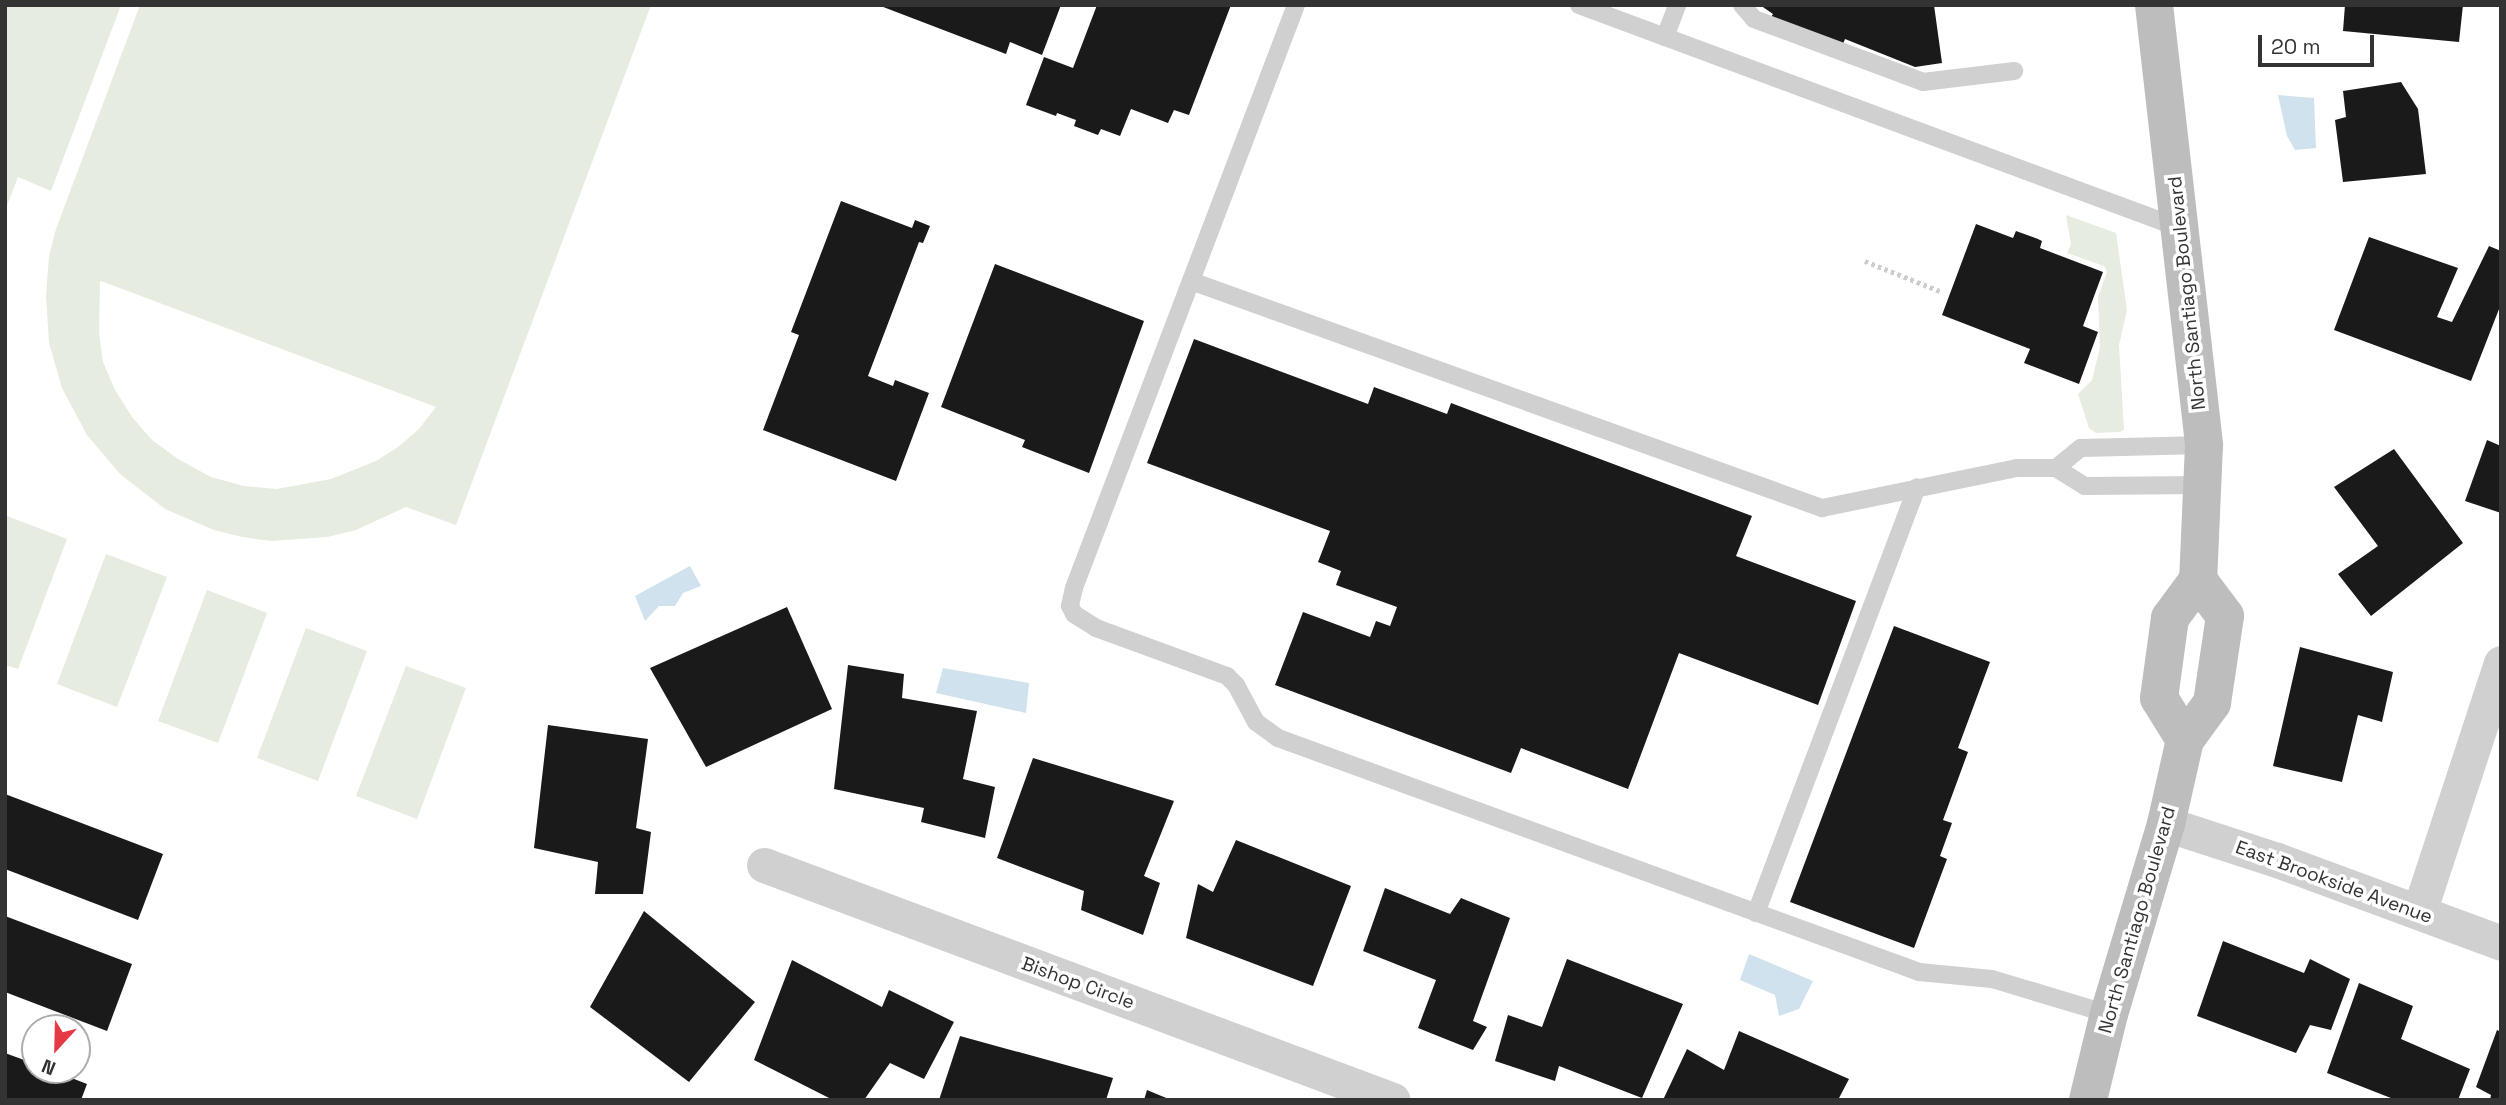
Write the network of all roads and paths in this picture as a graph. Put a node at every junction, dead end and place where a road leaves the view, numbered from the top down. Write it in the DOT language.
graph roads {
  1 [pos="1296,5"];
  2 [pos="1579,5"];
  3 [pos="1677,5"];
  4 [pos="1742,5"];
  5 [pos="2154,5"];
  6 [pos="1665,37"];
  7 [pos="2014,71"];
  8 [pos="2180,228"];
  9 [pos="1865,261"];
  10 [pos="1191,281"];
  11 [pos="1942,292"];
  12 [pos="2204,445"];
  13 [pos="2056,468"];
  14 [pos="2204,485"];
  15 [pos="1917,487"];
  16 [pos="2198,580"];
  17 [pos="2501,663"];
  18 [pos="2185,740"];
  19 [pos="2166,824"];
  20 [pos="764,865"];
  21 [pos="2419,912"];
  22 [pos="1756,913"];
  23 [pos="2501,943"];
  24 [pos="2109,1014"];
  25 [pos="1393,1100"];
  26 [pos="2088,1100"];
  1 -- 10 [label="lane"];
  2 -- 6 [label="lane"];
  3 -- 6 [label="lane"];
  4 -- 7 [label="lane"];
  5 -- 8 [label="main road, North Santiago Boulevard"];
  6 -- 8 [label="lane"];
  8 -- 12 [label="main road, North Santiago Boulevard"];
  9 -- 11 [label="path"];
  10 -- 15 [label="lane"];
  10 -- 22 [label="lane"];
  12 -- 13 [label="lane"];
  12 -- 14 [label="main road, North Santiago Boulevard"];
  13 -- 14 [label="lane"];
  13 -- 15 [label="lane"];
  14 -- 16 [label="main road, North Santiago Boulevard"];
  15 -- 22 [label="lane"];
  16 -- 18 [label="main road"];
  16 -- 18 [label="main road, North Santiago Boulevard"];
  17 -- 21 [label="street"];
  18 -- 19 [label="main road, North Santiago Boulevard"];
  19 -- 21 [label="street, East Brookside Avenue"];
  19 -- 24 [label="main road, North Santiago Boulevard"];
  20 -- 25 [label="street, Bishop Circle"];
  21 -- 23 [label="street, East Brookside Avenue"];
  22 -- 24 [label="lane"];
  24 -- 26 [label="main road, North Santiago Boulevard"];
}
